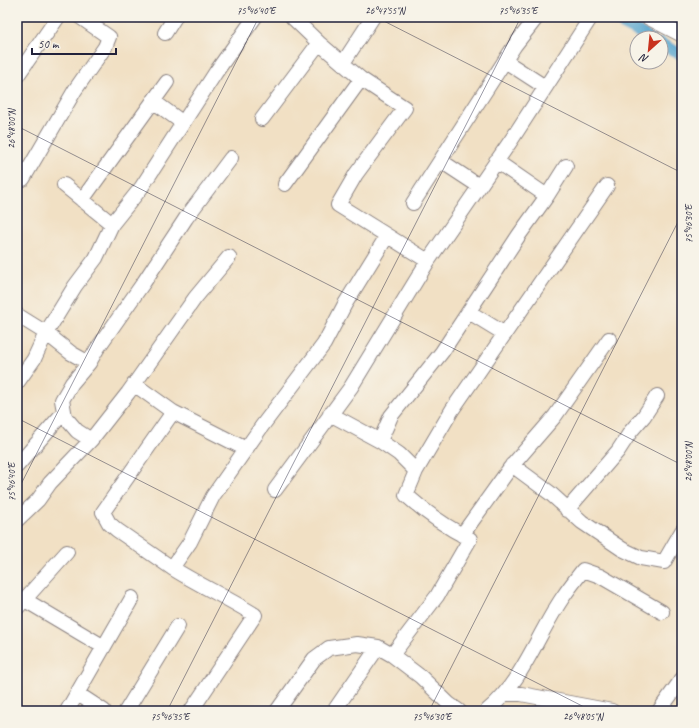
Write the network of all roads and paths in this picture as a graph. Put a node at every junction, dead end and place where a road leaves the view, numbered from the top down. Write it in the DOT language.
graph roads {
  1 [pos="58,17"];
  2 [pos="80,17"];
  3 [pos="175,17"];
  4 [pos="255,17"];
  5 [pos="292,17"];
  6 [pos="373,17"];
  7 [pos="537,17"];
  8 [pos="647,17"];
  9 [pos="586,19"];
  10 [pos="165,33"];
  11 [pos="682,35"];
  12 [pos="319,43"];
  13 [pos="505,61"];
  14 [pos="343,63"];
  15 [pos="17,76"];
  16 [pos="361,79"];
  17 [pos="167,82"];
  18 [pos="545,87"];
  19 [pos="153,101"];
  20 [pos="262,119"];
  21 [pos="183,123"];
  22 [pos="231,158"];
  23 [pos="441,161"];
  24 [pos="496,162"];
  25 [pos="566,166"];
  26 [pos="23,179"];
  27 [pos="285,184"];
  28 [pos="64,185"];
  29 [pos="479,186"];
  30 [pos="607,186"];
  31 [pos="547,196"];
  32 [pos="82,200"];
  33 [pos="413,203"];
  34 [pos="112,224"];
  35 [pos="388,236"];
  36 [pos="229,257"];
  37 [pos="428,261"];
  38 [pos="469,312"];
  39 [pos="17,315"];
  40 [pos="46,333"];
  41 [pos="505,334"];
  42 [pos="609,339"];
  43 [pos="88,363"];
  44 [pos="17,383"];
  45 [pos="134,384"];
  46 [pos="657,396"];
  47 [pos="64,412"];
  48 [pos="173,412"];
  49 [pos="330,414"];
  50 [pos="91,440"];
  51 [pos="380,442"];
  52 [pos="246,449"];
  53 [pos="512,465"];
  54 [pos="17,466"];
  55 [pos="416,471"];
  56 [pos="275,490"];
  57 [pos="567,510"];
  58 [pos="17,520"];
  59 [pos="682,531"];
  60 [pos="462,535"];
  61 [pos="67,552"];
  62 [pos="172,568"];
  63 [pos="132,598"];
  64 [pos="21,604"];
  65 [pos="662,612"];
  66 [pos="178,626"];
  67 [pos="104,647"];
  68 [pos="378,647"];
  69 [pos="392,654"];
  70 [pos="682,679"];
  71 [pos="78,694"];
  72 [pos="504,694"];
  73 [pos="67,710"];
  74 [pos="104,711"];
  75 [pos="126,711"];
  76 [pos="191,711"];
  77 [pos="277,711"];
  78 [pos="334,711"];
  79 [pos="459,711"];
  80 [pos="487,711"];
  81 [pos="612,711"];
  82 [pos="659,711"];
  1 -- 15 [label="street"];
  2 -- 26 [label="street"];
  3 -- 10 [label="street"];
  4 -- 21 [label="street"];
  5 -- 12 [label="street"];
  6 -- 14 [label="street"];
  7 -- 13 [label="street"];
  8 -- 11 [label="street"];
  9 -- 18 [label="street"];
  12 -- 14 [label="street"];
  12 -- 20 [label="street"];
  13 -- 18 [label="street"];
  13 -- 23 [label="street"];
  14 -- 16 [label="street"];
  16 -- 27 [label="street"];
  16 -- 35 [label="street"];
  17 -- 19 [label="street"];
  18 -- 24 [label="street"];
  19 -- 21 [label="street"];
  19 -- 32 [label="street"];
  21 -- 34 [label="street"];
  22 -- 43 [label="street"];
  23 -- 29 [label="street"];
  23 -- 33 [label="street"];
  24 -- 29 [label="street"];
  24 -- 31 [label="street"];
  25 -- 31 [label="street"];
  28 -- 32 [label="street"];
  29 -- 37 [label="street"];
  30 -- 41 [label="street"];
  31 -- 38 [label="street"];
  32 -- 34 [label="street"];
  34 -- 40 [label="street"];
  35 -- 37 [label="street"];
  35 -- 52 [label="street"];
  36 -- 45 [label="street"];
  37 -- 49 [label="street"];
  38 -- 41 [label="street"];
  38 -- 51 [label="street"];
  39 -- 40 [label="street"];
  40 -- 43 [label="street"];
  40 -- 44 [label="street"];
  41 -- 55 [label="street"];
  42 -- 53 [label="street"];
  43 -- 47 [label="street"];
  45 -- 48 [label="street"];
  45 -- 50 [label="street"];
  46 -- 57 [label="street"];
  47 -- 50 [label="street"];
  47 -- 54 [label="street"];
  48 -- 52 [label="street"];
  48 -- 62 [label="street"];
  49 -- 51 [label="street"];
  49 -- 56 [label="street"];
  50 -- 58 [label="street"];
  51 -- 55 [label="street"];
  52 -- 62 [label="street"];
  53 -- 57 [label="street"];
  53 -- 60 [label="street"];
  55 -- 60 [label="street"];
  57 -- 59 [label="street"];
  60 -- 69 [label="street"];
  61 -- 64 [label="street"];
  62 -- 76 [label="street"];
  63 -- 67 [label="street"];
  64 -- 67 [label="street"];
  65 -- 72 [label="street"];
  66 -- 75 [label="street"];
  67 -- 71 [label="street"];
  68 -- 69 [label="street"];
  68 -- 77 [label="street"];
  68 -- 78 [label="street"];
  69 -- 79 [label="street"];
  70 -- 82 [label="street"];
  71 -- 73 [label="street"];
  71 -- 74 [label="street"];
  72 -- 80 [label="street"];
  72 -- 81 [label="street"];
}
